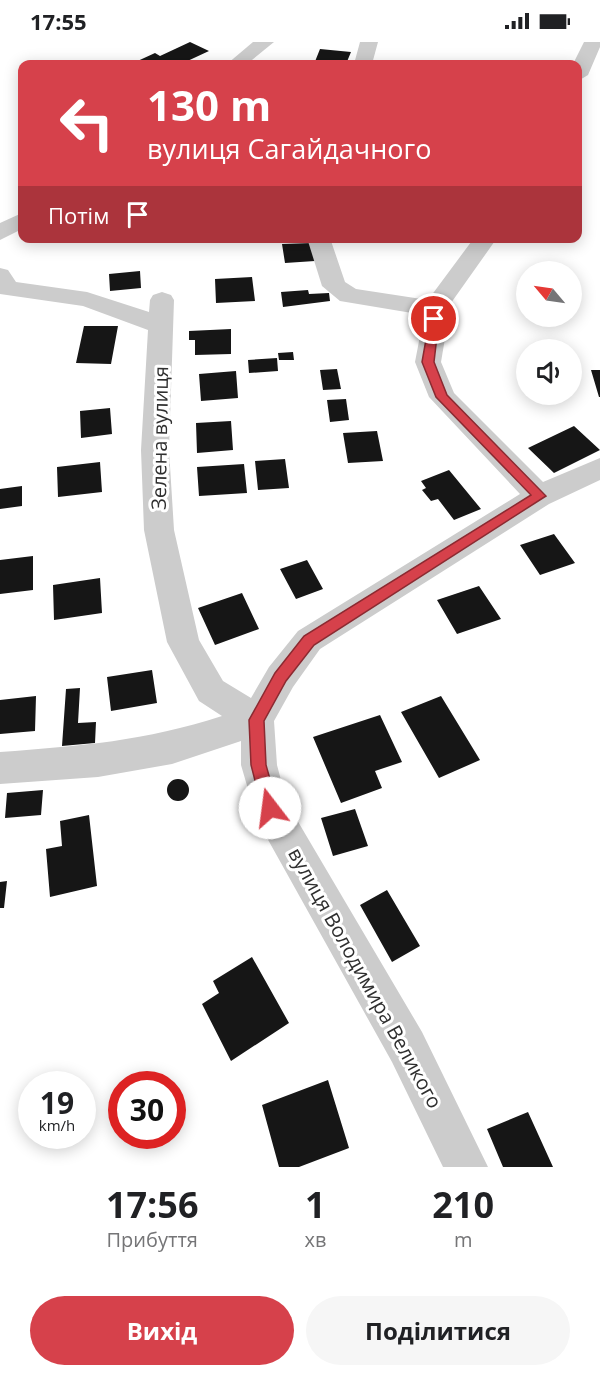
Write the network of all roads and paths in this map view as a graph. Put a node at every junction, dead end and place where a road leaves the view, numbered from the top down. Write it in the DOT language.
graph roads {
  1 [pos="265,42"];
  2 [pos="369,42"];
  3 [pos="593,42"];
  4 [pos="241,60"];
  5 [pos="364,60"];
  6 [pos="582,68"];
  7 [pos="18,222"];
  8 [pos="0,233"];
  9 [pos="320,243"];
  10 [pos="482,243"];
  11 [pos="0,275"];
  12 [pos="437,309"];
  13 [pos="600,468"];
  14 [pos="539,496"];
  15 [pos="257,720"];
  16 [pos="0,768"];
  17 [pos="466,1167"];
  1 -- 4 [label="street"];
  2 -- 5 [label="street"];
  3 -- 6 [label="street"];
  7 -- 8 [label="street"];
  9 -- 12 [label="street"];
  10 -- 12 [label="street"];
  11 -- 15 [label="street, Зелена вулиця"];
  12 -- 14 [label="street"];
  13 -- 14 [label="street"];
  14 -- 15 [label="street"];
  15 -- 16 [label="street"];
  15 -- 17 [label="street, вулиця Володимира Великого"];
}
